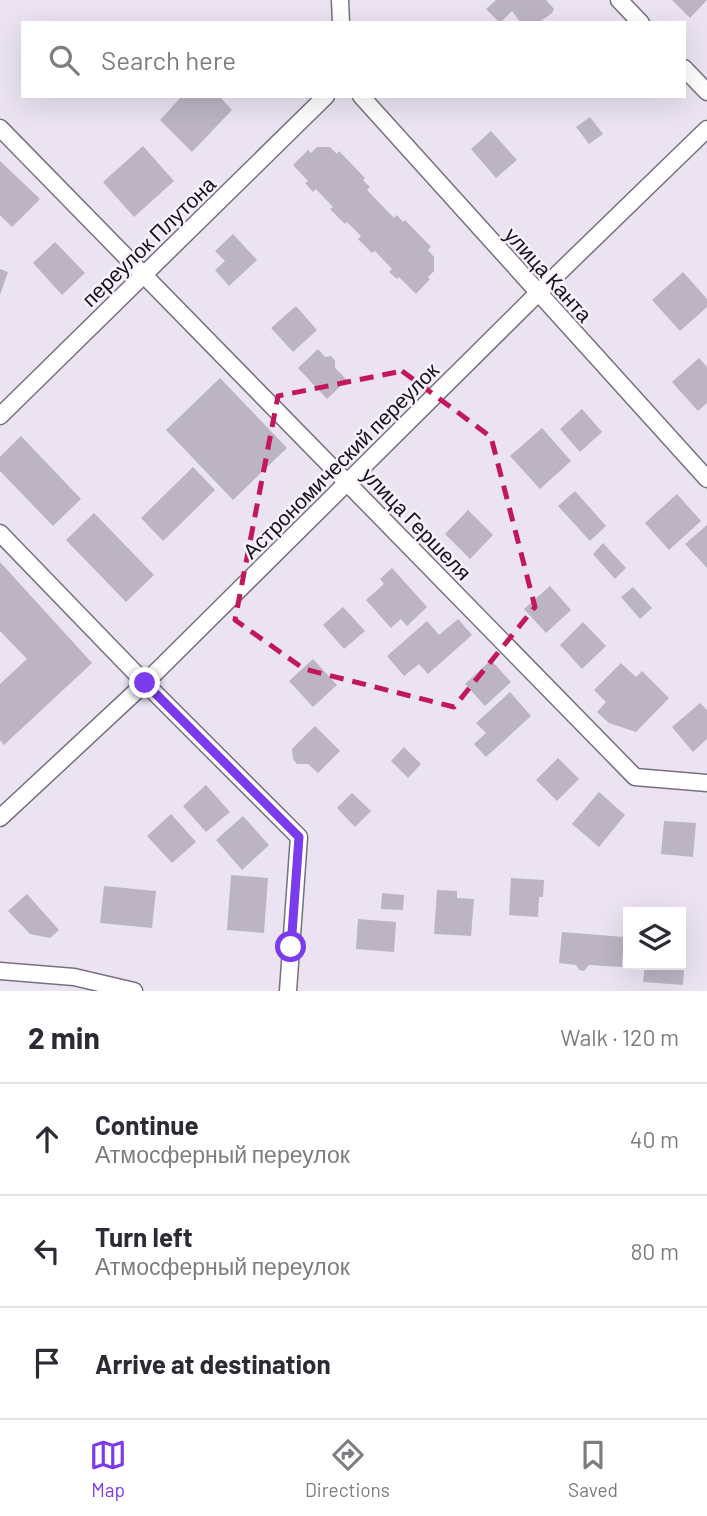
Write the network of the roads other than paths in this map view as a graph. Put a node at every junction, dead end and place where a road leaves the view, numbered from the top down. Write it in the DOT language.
graph roads {
  1 [pos="340,0"];
  2 [pos="619,0"];
  3 [pos="341,21"];
  4 [pos="639,21"];
  5 [pos="686,70"];
  6 [pos="707,92"];
  7 [pos="324,98"];
  8 [pos="363,98"];
  9 [pos="0,128"];
  10 [pos="707,129"];
  11 [pos="145,274"];
  12 [pos="538,293"];
  13 [pos="0,416"];
  14 [pos="707,480"];
  15 [pos="347,481"];
  16 [pos="0,533"];
  17 [pos="145,683"];
  18 [pos="707,783"];
  19 [pos="0,818"];
  20 [pos="0,971"];
  21 [pos="134,991"];
  22 [pos="288,991"];
  1 -- 3 [label="street"];
  2 -- 4 [label="street"];
  5 -- 6 [label="street"];
  7 -- 11 [label="street, переулок Плутона"];
  8 -- 12 [label="street, улица Канта"];
  9 -- 11 [label="street, улица Гершеля"];
  10 -- 12 [label="street, Астрономический переулок"];
  11 -- 13 [label="street, переулок Плутона"];
  11 -- 15 [label="street, улица Гершеля"];
  12 -- 14 [label="street, улица Канта"];
  12 -- 15 [label="street, Астрономический переулок"];
  15 -- 17 [label="street, Астрономический переулок"];
  15 -- 18 [label="street, улица Гершеля"];
  16 -- 17 [label="street"];
  17 -- 19 [label="street, Астрономический переулок"];
  17 -- 22 [label="street"];
  20 -- 21 [label="street"];
}
